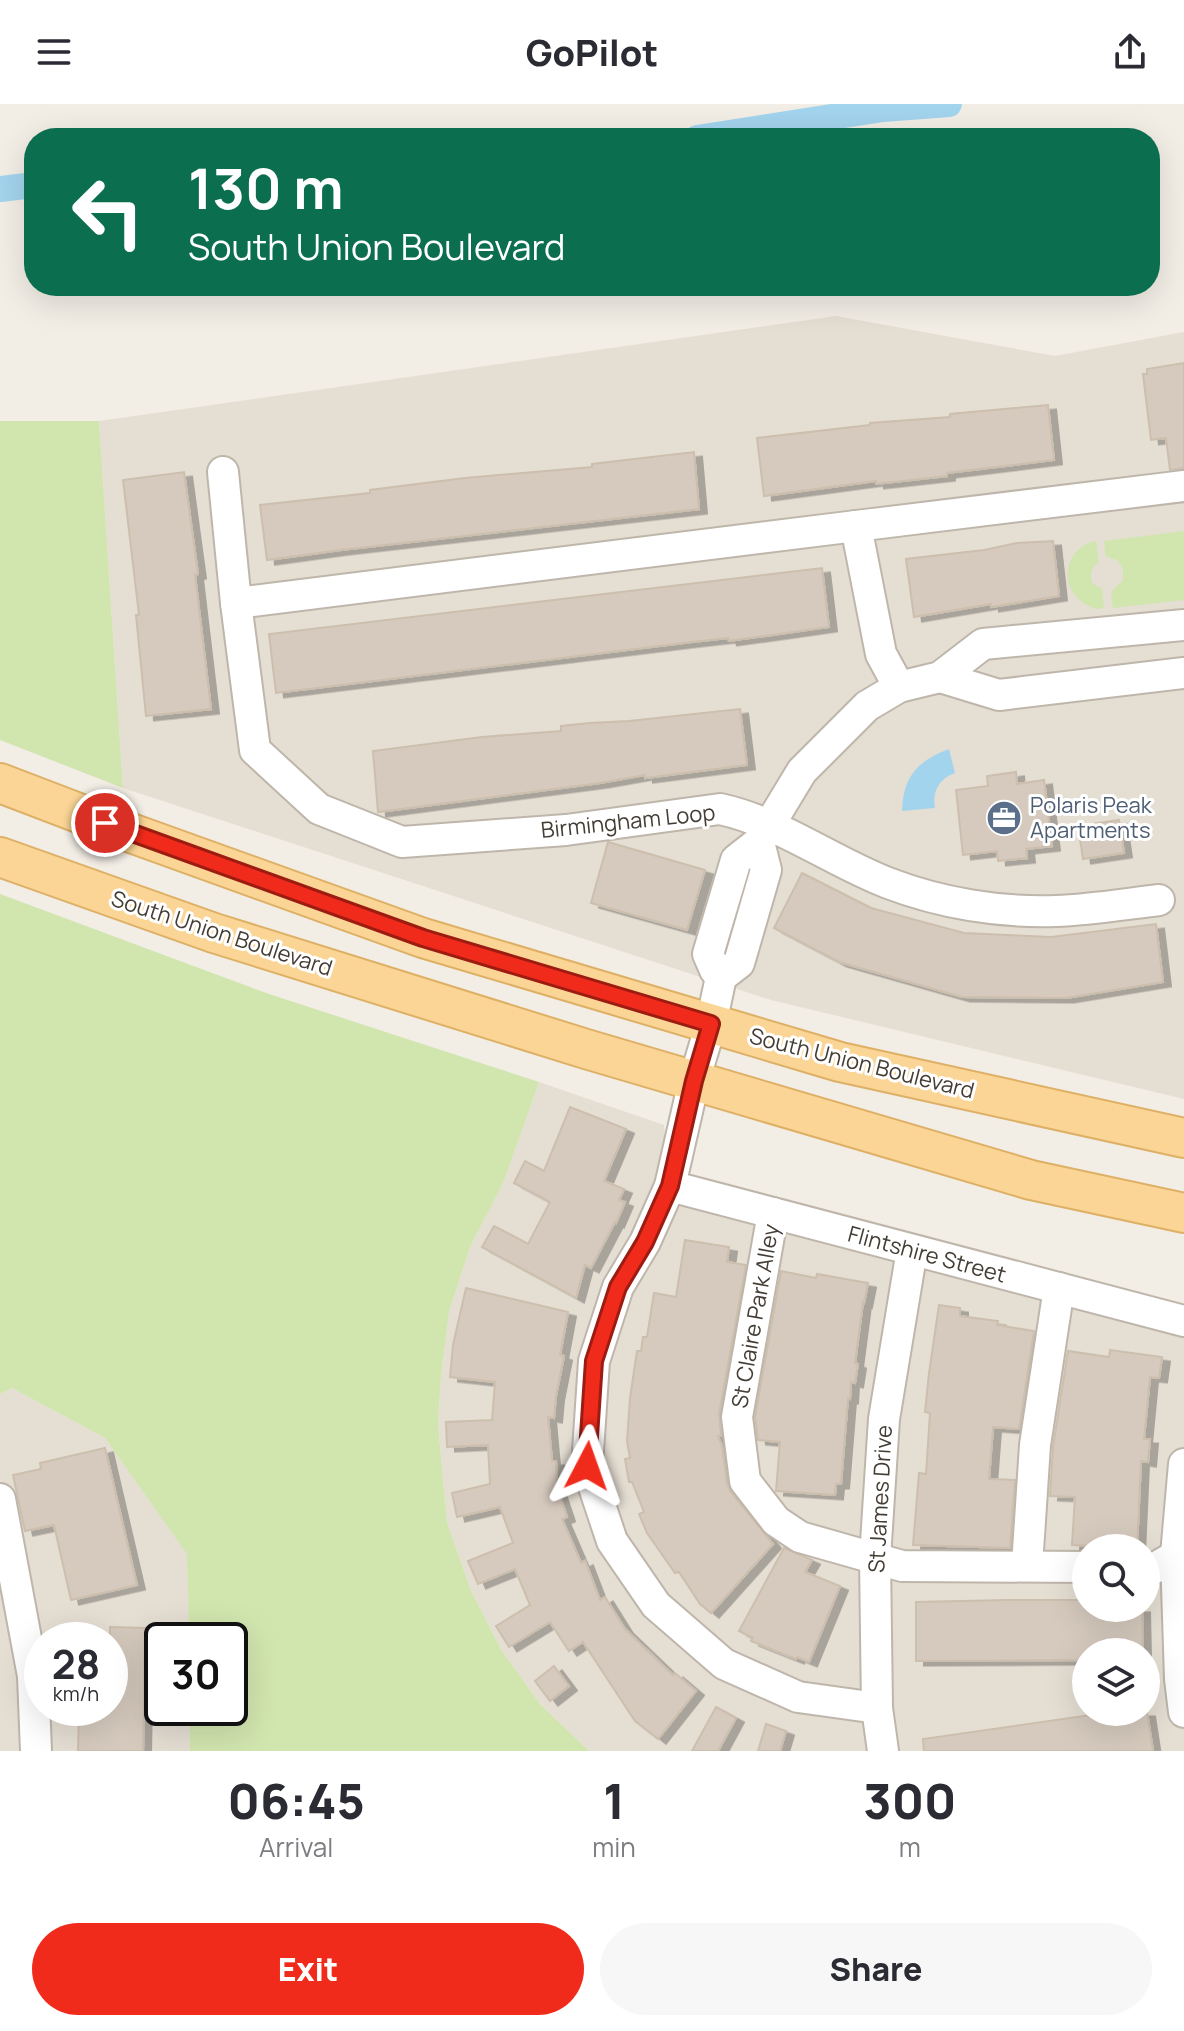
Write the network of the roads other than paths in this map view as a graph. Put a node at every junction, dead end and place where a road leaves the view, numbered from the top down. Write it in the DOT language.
graph roads {
  1 [pos="223,472"];
  2 [pos="1184,486"];
  3 [pos="856,526"];
  4 [pos="236,603"];
  5 [pos="1184,625"];
  6 [pos="1184,673"];
  7 [pos="940,677"];
  8 [pos="899,687"];
  9 [pos="0,783"];
  10 [pos="763,834"];
  11 [pos="0,857"];
  12 [pos="1159,900"];
  13 [pos="711,1024"];
  14 [pos="694,1081"];
  15 [pos="1184,1138"];
  16 [pos="670,1186"];
  17 [pos="773,1213"];
  18 [pos="1184,1213"];
  19 [pos="912,1250"];
  20 [pos="1059,1288"];
  21 [pos="1184,1321"];
  22 [pos="1184,1464"];
  23 [pos="0,1499"];
  24 [pos="1180,1553"];
  25 [pos="875,1558"];
  26 [pos="1160,1565"];
  27 [pos="1027,1566"];
  28 [pos="1072,1567"];
  29 [pos="7,1570"];
  30 [pos="877,1708"];
  31 [pos="1184,1712"];
  32 [pos="36,1751"];
  33 [pos="883,1751"];
  1 -- 4 [label="street, Birmingham Loop"];
  2 -- 3 [label="street"];
  3 -- 4 [label="street"];
  3 -- 8 [label="street"];
  4 -- 10 [label="street, Birmingham Loop"];
  5 -- 7 [label="street"];
  6 -- 7 [label="street"];
  7 -- 8 [label="street"];
  8 -- 10 [label="street"];
  9 -- 13 [label="main road, South Union Boulevard"];
  10 -- 12 [label="street, Birmingham Loop"];
  10 -- 13 [label="street"];
  11 -- 14 [label="main road, South Union Boulevard"];
  13 -- 14 [label="street"];
  13 -- 15 [label="main road, South Union Boulevard"];
  14 -- 16 [label="street"];
  14 -- 18 [label="main road, South Union Boulevard"];
  16 -- 17 [label="street, Flintshire Street"];
  16 -- 30 [label="street"];
  17 -- 19 [label="street, Flintshire Street"];
  17 -- 25 [label="street, St Claire Park Alley"];
  19 -- 20 [label="street, Flintshire Street"];
  19 -- 25 [label="street, St James Drive"];
  20 -- 21 [label="street, Flintshire Street"];
  20 -- 27 [label="street"];
  22 -- 24 [label="street"];
  23 -- 29 [label="street"];
  24 -- 26 [label="street"];
  24 -- 31 [label="street"];
  25 -- 27 [label="street, St Claire Park Alley"];
  25 -- 30 [label="street, St James Drive"];
  27 -- 28 [label="street, St Claire Park Alley"];
  29 -- 32 [label="street"];
  30 -- 33 [label="street, St James Drive"];
}
